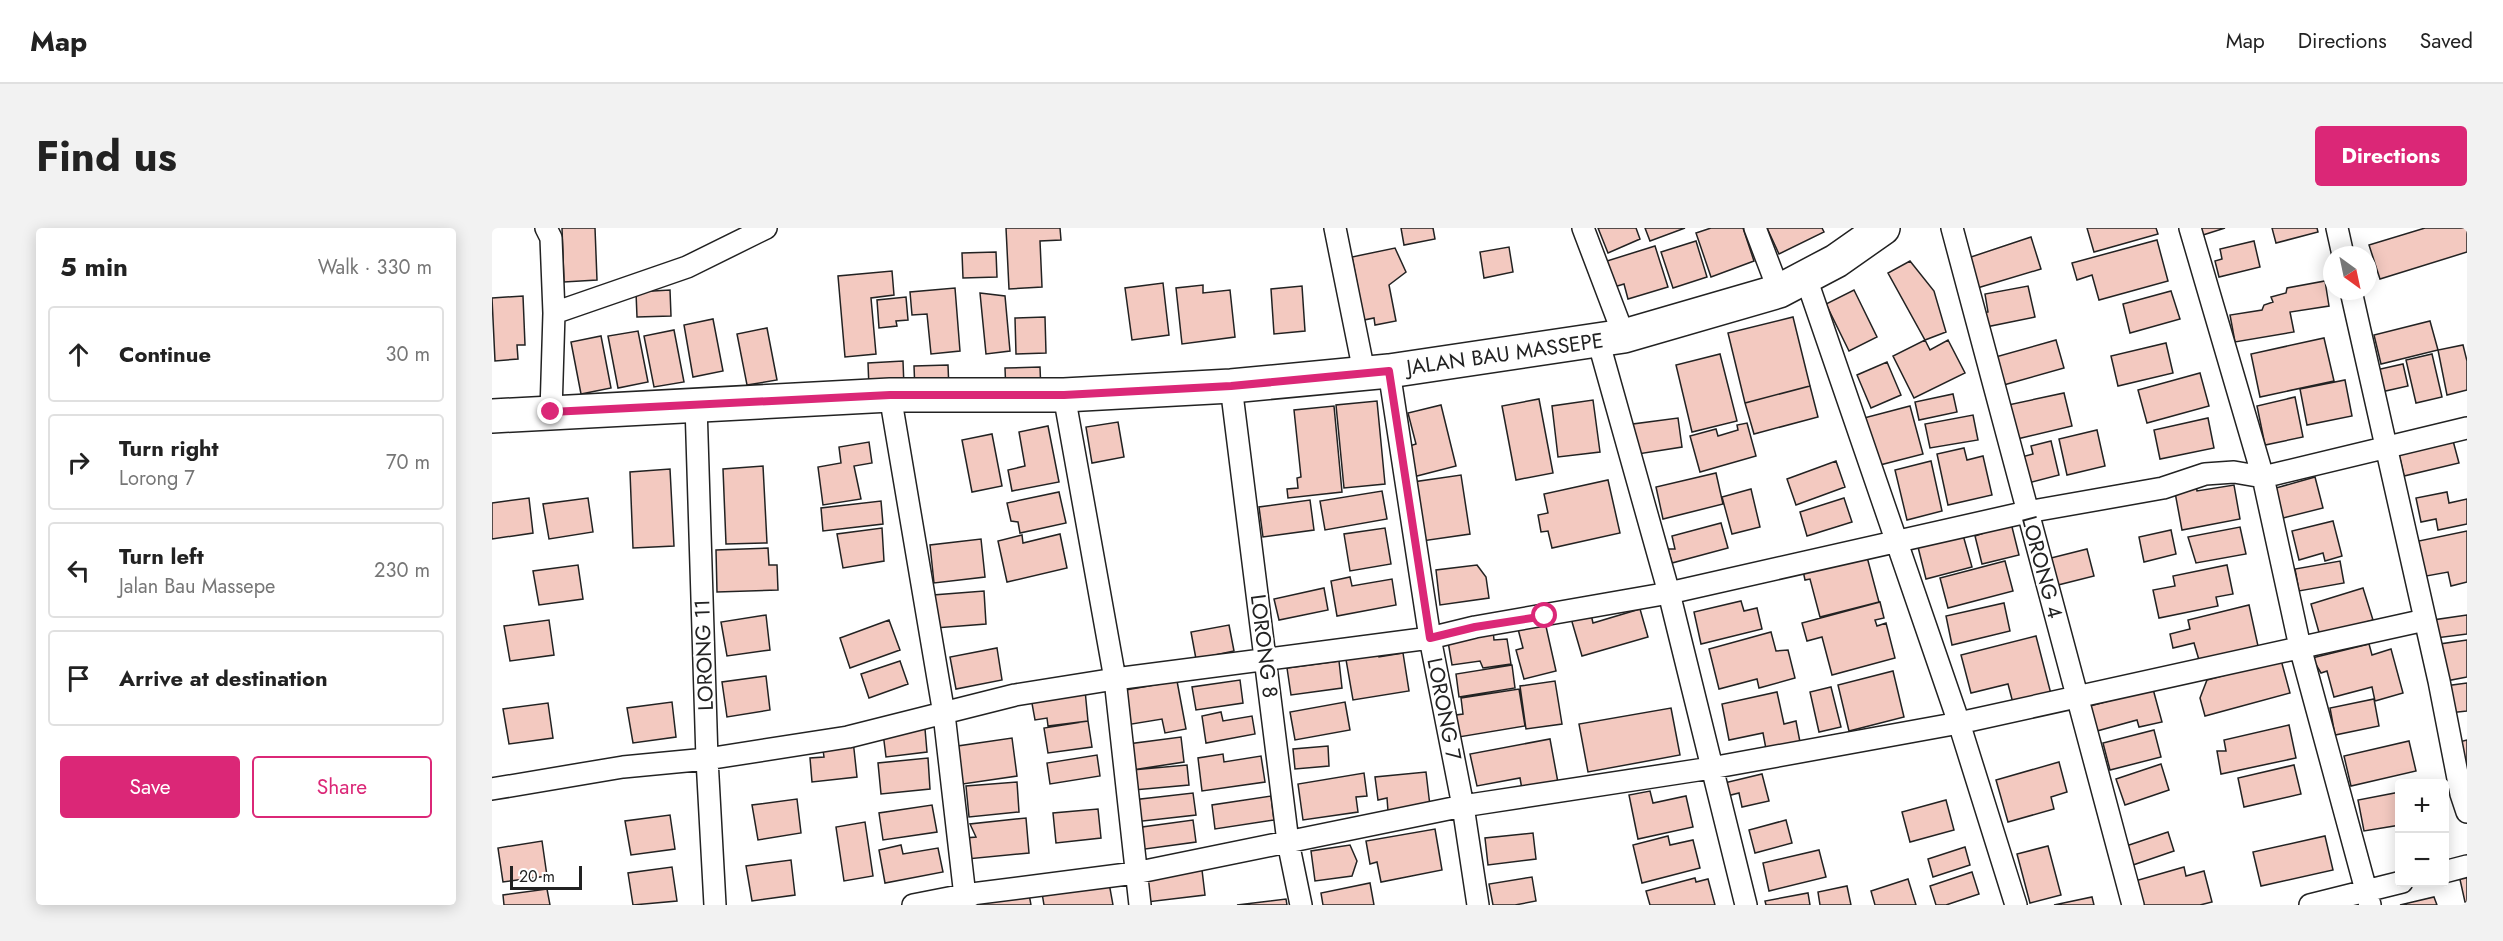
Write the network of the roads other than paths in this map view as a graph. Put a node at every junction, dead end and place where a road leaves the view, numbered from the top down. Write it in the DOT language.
graph roads {
  1 [pos="546,228"];
  2 [pos="766,228"];
  3 [pos="1335,228"];
  4 [pos="1583,228"];
  5 [pos="1755,228"];
  6 [pos="1883,228"];
  7 [pos="1952,228"];
  8 [pos="2190,228"];
  9 [pos="2337,228"];
  10 [pos="2341,246"];
  11 [pos="1792,285"];
  12 [pos="2353,300"];
  13 [pos="554,313"];
  14 [pos="1611,338"];
  15 [pos="1377,372"];
  16 [pos="1231,386"];
  17 [pos="890,395"];
  18 [pos="1064,395"];
  19 [pos="696,405"];
  20 [pos="551,412"];
  21 [pos="492,416"];
  22 [pos="2467,428"];
  23 [pos="2387,446"];
  24 [pos="2263,477"];
  25 [pos="2027,512"];
  26 [pos="1895,542"];
  27 [pos="1669,593"];
  28 [pos="2425,620"];
  29 [pos="1430,638"];
  30 [pos="2300,647"];
  31 [pos="1267,661"];
  32 [pos="1115,679"];
  33 [pos="2076,699"];
  34 [pos="944,714"];
  35 [pos="1959,723"];
  36 [pos="707,759"];
  37 [pos="1712,768"];
  38 [pos="492,789"];
  39 [pos="1463,806"];
  40 [pos="2467,812"];
  41 [pos="1288,842"];
  42 [pos="2467,866"];
  43 [pos="2449,871"];
  44 [pos="1135,873"];
  45 [pos="2395,885"];
  46 [pos="2368,898"];
  47 [pos="965,900"];
  48 [pos="715,905"];
  49 [pos="913,905"];
  50 [pos="1140,905"];
  51 [pos="1301,905"];
  52 [pos="1478,905"];
  53 [pos="1746,905"];
  54 [pos="2016,905"];
  55 [pos="2133,905"];
  56 [pos="2310,905"];
  1 -- 13 [label="street"];
  2 -- 13 [label="street"];
  3 -- 15 [label="street, LORONG 7"];
  4 -- 14 [label="street"];
  5 -- 11 [label="street"];
  6 -- 11 [label="main road, JALAN BAU MASSEPE"];
  7 -- 25 [label="street, LORONG 4"];
  8 -- 24 [label="street"];
  9 -- 10 [label="street"];
  11 -- 14 [label="main road, JALAN BAU MASSEPE"];
  11 -- 26 [label="street"];
  12 -- 23 [label="street"];
  13 -- 20 [label="street"];
  14 -- 15 [label="main road, JALAN BAU MASSEPE"];
  14 -- 27 [label="street"];
  15 -- 16 [label="main road, JALAN BAU MASSEPE"];
  15 -- 29 [label="street, LORONG 7"];
  16 -- 18 [label="main road, JALAN BAU MASSEPE"];
  16 -- 31 [label="street, LORONG 8"];
  17 -- 18 [label="main road, JALAN BAU MASSEPE"];
  17 -- 19 [label="main road, JALAN BAU MASSEPE"];
  17 -- 34 [label="street"];
  18 -- 32 [label="street"];
  19 -- 20 [label="main road, JALAN BAU MASSEPE"];
  19 -- 36 [label="street, LORONG 11"];
  20 -- 21 [label="main road, JALAN BAU MASSEPE"];
  22 -- 23 [label="street"];
  23 -- 24 [label="street"];
  23 -- 28 [label="street"];
  24 -- 25 [label="street"];
  24 -- 30 [label="street"];
  25 -- 26 [label="street"];
  25 -- 33 [label="street, LORONG 4"];
  26 -- 27 [label="street"];
  26 -- 35 [label="street"];
  27 -- 29 [label="street"];
  27 -- 37 [label="street"];
  28 -- 30 [label="street"];
  28 -- 40 [label="street"];
  29 -- 31 [label="street"];
  29 -- 39 [label="street, LORONG 7"];
  30 -- 33 [label="street"];
  30 -- 46 [label="street"];
  31 -- 32 [label="street"];
  31 -- 41 [label="street, LORONG 8"];
  32 -- 34 [label="street"];
  32 -- 44 [label="street"];
  33 -- 35 [label="street"];
  33 -- 55 [label="street, LORONG 4"];
  34 -- 36 [label="street"];
  34 -- 47 [label="street"];
  35 -- 37 [label="street"];
  35 -- 54 [label="street"];
  36 -- 38 [label="street"];
  36 -- 48 [label="street, LORONG 11"];
  37 -- 39 [label="street"];
  37 -- 53 [label="street"];
  39 -- 41 [label="street"];
  39 -- 52 [label="street, LORONG 7"];
  41 -- 44 [label="street"];
  41 -- 51 [label="street, LORONG 8"];
  42 -- 43 [label="street"];
  44 -- 47 [label="street"];
  44 -- 50 [label="street"];
  45 -- 46 [label="street"];
  46 -- 56 [label="street"];
  47 -- 49 [label="street"];
}
